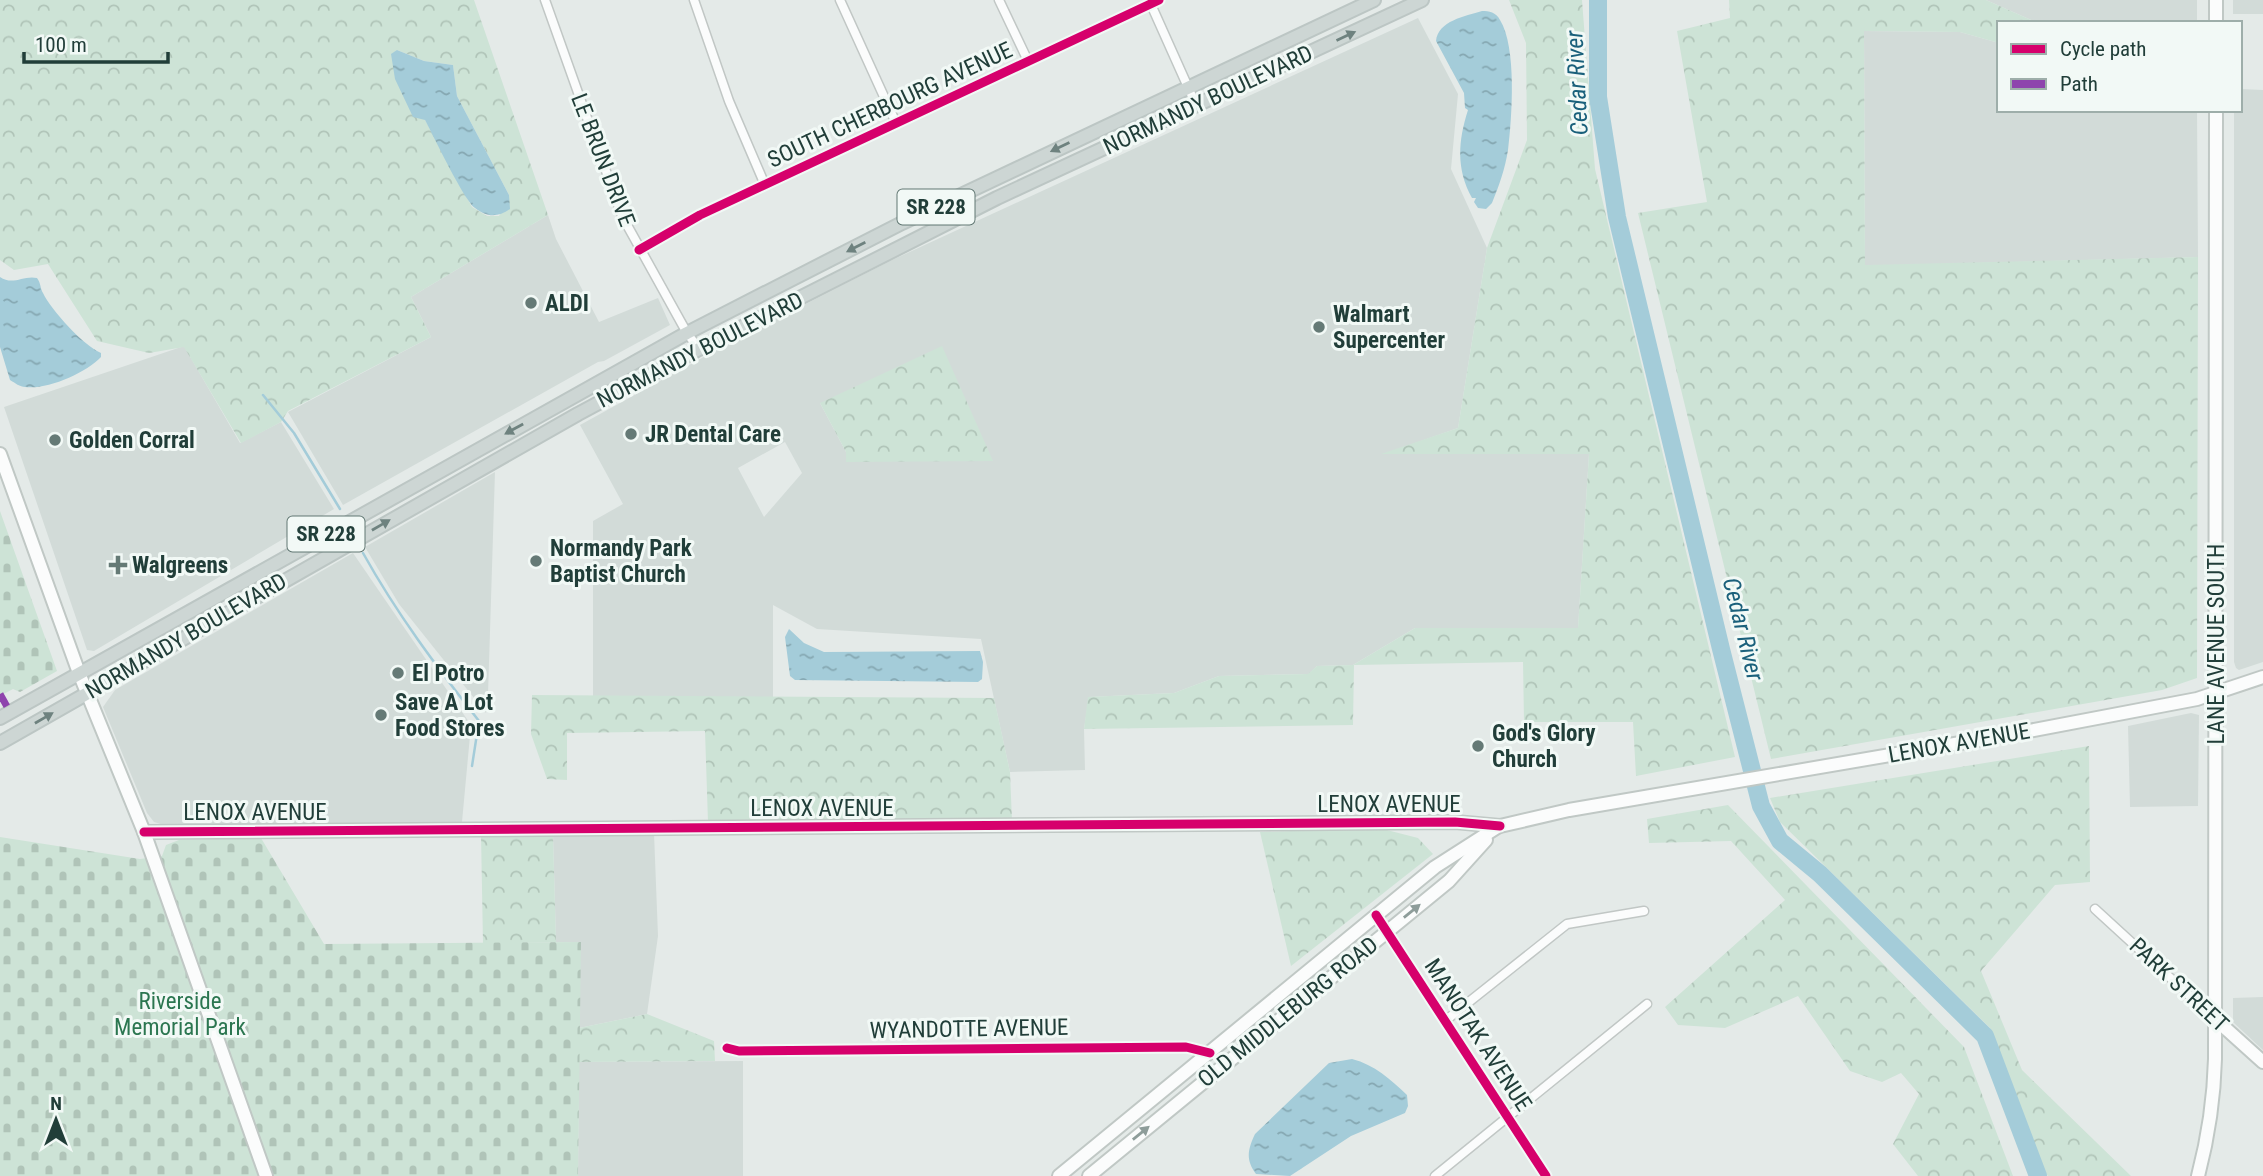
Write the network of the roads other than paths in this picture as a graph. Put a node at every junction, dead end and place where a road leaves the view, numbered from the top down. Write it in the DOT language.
graph roads {
  1 [pos="545,0"];
  2 [pos="694,0"];
  3 [pos="840,0"];
  4 [pos="999,0"];
  5 [pos="1374,0"];
  6 [pos="1422,0"];
  7 [pos="2216,0"];
  8 [pos="1153,1"];
  9 [pos="2216,21"];
  10 [pos="1028,61"];
  11 [pos="1188,86"];
  12 [pos="1196,105"];
  13 [pos="2216,112"];
  14 [pos="896,122"];
  15 [pos="765,185"];
  16 [pos="639,250"];
  17 [pos="687,333"];
  18 [pos="699,349"];
  19 [pos="0,454"];
  20 [pos="79,673"];
  21 [pos="2263,677"];
  22 [pos="87,692"];
  23 [pos="2217,693"];
  24 [pos="0,718"];
  25 [pos="0,743"];
  26 [pos="1500,826"];
  27 [pos="144,832"];
  28 [pos="2095,909"];
  29 [pos="1644,911"];
  30 [pos="1376,915"];
  31 [pos="1388,931"];
  32 [pos="1647,1004"];
  33 [pos="2213,1017"];
  34 [pos="1445,1021"];
  35 [pos="727,1048"];
  36 [pos="1210,1053"];
  37 [pos="1230,1060"];
  38 [pos="2263,1062"];
  39 [pos="1508,1116"];
  40 [pos="1091,1149"];
  41 [pos="1104,1163"];
  42 [pos="266,1176"];
  43 [pos="1059,1176"];
  44 [pos="1089,1176"];
  45 [pos="1435,1176"];
  46 [pos="1546,1176"];
  47 [pos="2198,1176"];
  1 -- 16 [label="street, LE BRUN DRIVE"];
  2 -- 15 [label="street"];
  3 -- 14 [label="street"];
  4 -- 10 [label="street"];
  5 -- 11 [label="main road, NORMANDY BOULEVARD / SR 228"];
  12 -- 6 [label="main road, NORMANDY BOULEVARD / SR 228, one-way"];
  7 -- 9 [label="main road"];
  8 -- 10 [label="street, SOUTH CHERBOURG AVENUE"];
  8 -- 11 [label="street"];
  10 -- 14 [label="street, SOUTH CHERBOURG AVENUE"];
  11 -- 12 [label="street"];
  11 -- 17 [label="main road, NORMANDY BOULEVARD / SR 228, one-way"];
  12 -- 18 [label="main road, NORMANDY BOULEVARD / SR 228"];
  13 -- 23 [label="main road, LANE AVENUE SOUTH"];
  14 -- 15 [label="street, SOUTH CHERBOURG AVENUE"];
  15 -- 16 [label="street, SOUTH CHERBOURG AVENUE"];
  16 -- 17 [label="street, LE BRUN DRIVE"];
  17 -- 18 [label="street, LE BRUN DRIVE"];
  17 -- 20 [label="main road, NORMANDY BOULEVARD / SR 228, one-way"];
  22 -- 18 [label="main road, NORMANDY BOULEVARD / SR 228, one-way"];
  19 -- 20 [label="main road"];
  20 -- 22 [label="main road"];
  20 -- 24 [label="main road, NORMANDY BOULEVARD / SR 228"];
  21 -- 23 [label="main road, LENOX AVENUE"];
  25 -- 22 [label="main road, NORMANDY BOULEVARD / SR 228, one-way"];
  22 -- 27 [label="main road"];
  23 -- 26 [label="main road, LENOX AVENUE"];
  23 -- 33 [label="main road, LANE AVENUE SOUTH"];
  26 -- 27 [label="main road, LENOX AVENUE"];
  26 -- 30 [label="main road, OLD MIDDLEBURG ROAD"];
  31 -- 26 [label="main road, OLD MIDDLEBURG ROAD, one-way"];
  27 -- 42 [label="main road"];
  28 -- 33 [label="street, PARK STREET"];
  29 -- 34 [label="street"];
  30 -- 31 [label="street, MANOTAK AVENUE"];
  30 -- 36 [label="main road, OLD MIDDLEBURG ROAD"];
  31 -- 34 [label="street, MANOTAK AVENUE"];
  31 -- 37 [label="main road, OLD MIDDLEBURG ROAD"];
  32 -- 39 [label="street"];
  33 -- 38 [label="main road, PARK STREET"];
  33 -- 47 [label="main road, LANE AVENUE SOUTH"];
  34 -- 39 [label="street, MANOTAK AVENUE"];
  35 -- 36 [label="street, WYANDOTTE AVENUE"];
  36 -- 37 [label="main road"];
  36 -- 40 [label="main road, OLD MIDDLEBURG ROAD"];
  41 -- 37 [label="main road, OLD MIDDLEBURG ROAD, one-way"];
  39 -- 45 [label="street"];
  39 -- 46 [label="street, MANOTAK AVENUE"];
  40 -- 41 [label="main road"];
  40 -- 43 [label="main road, OLD MIDDLEBURG ROAD"];
  41 -- 44 [label="main road, OLD MIDDLEBURG ROAD"];
}
